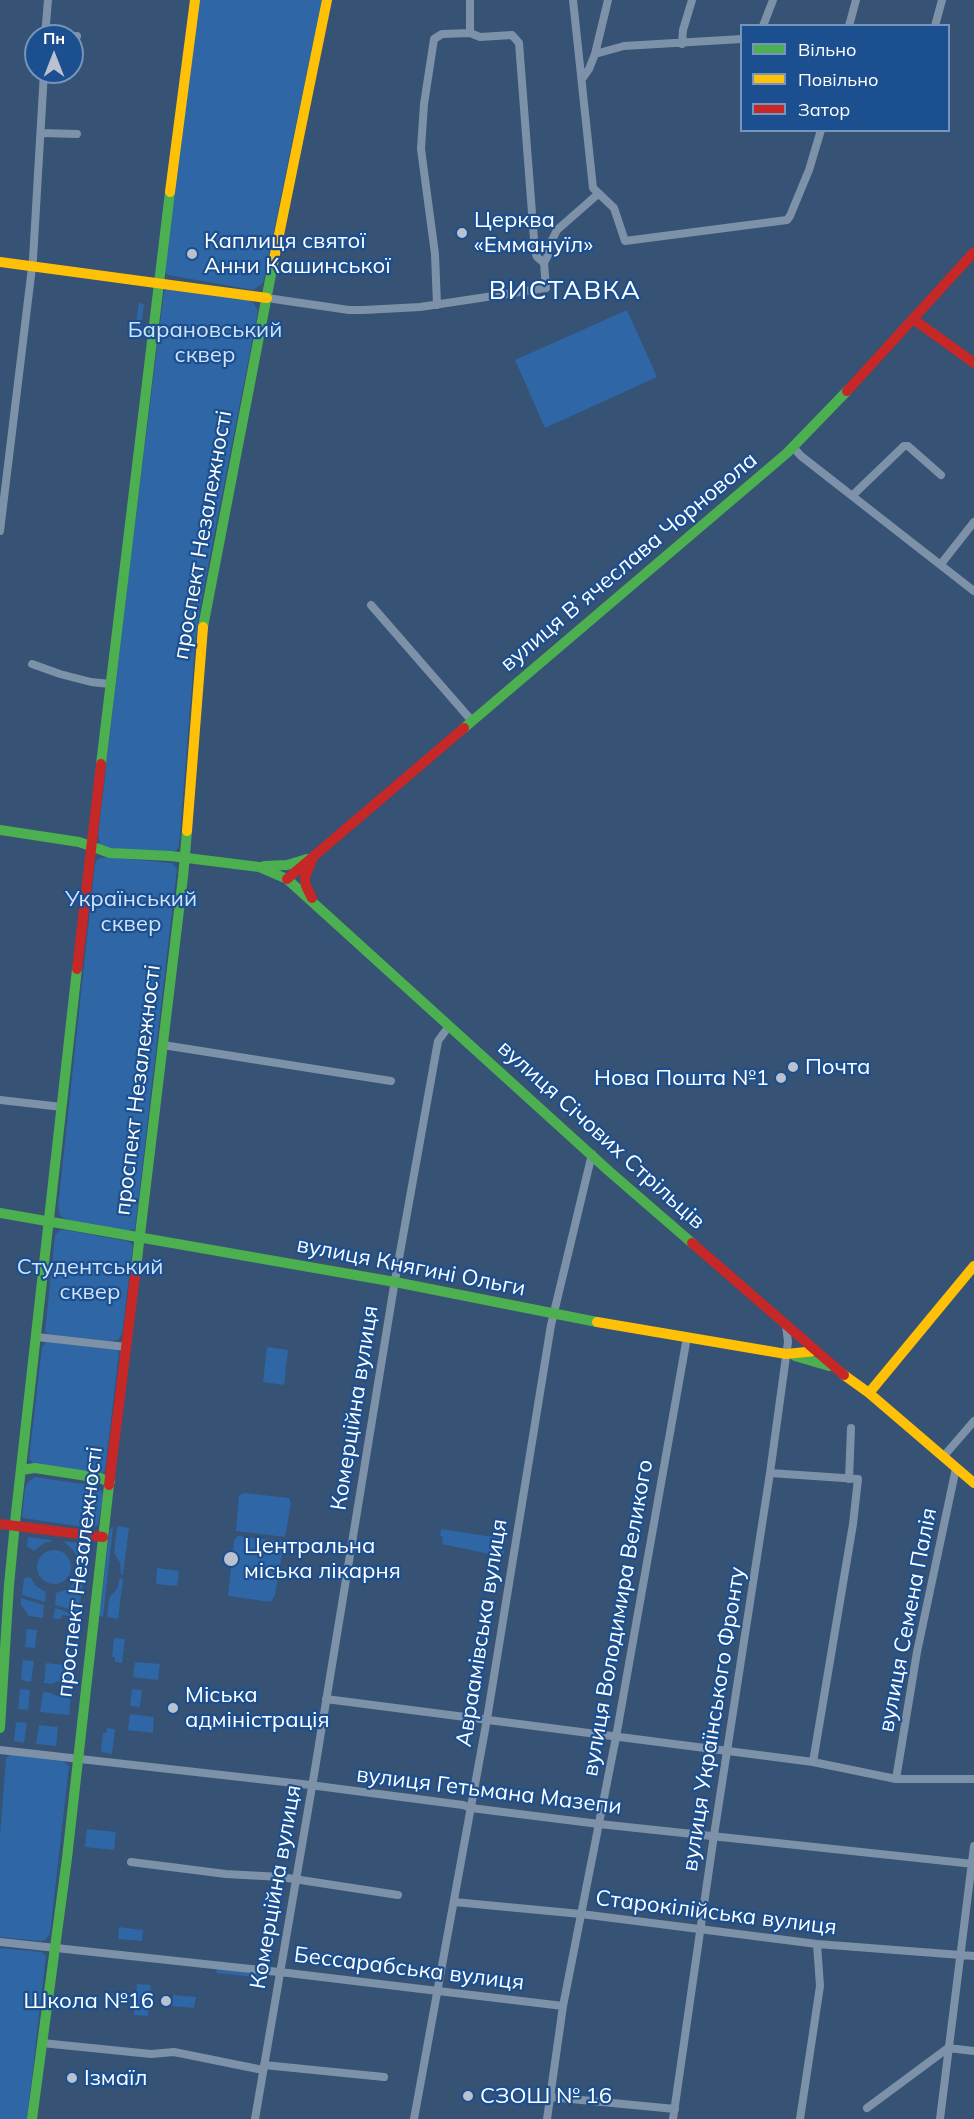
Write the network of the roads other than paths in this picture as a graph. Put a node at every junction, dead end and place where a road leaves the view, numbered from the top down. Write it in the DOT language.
graph roads {
  1 [pos="48,0"];
  2 [pos="195,0"];
  3 [pos="327,0"];
  4 [pos="470,0"];
  5 [pos="573,0"];
  6 [pos="608,0"];
  7 [pos="692,0"];
  8 [pos="773,0"];
  9 [pos="856,0"];
  10 [pos="942,0"];
  11 [pos="46,24"];
  12 [pos="764,24"];
  13 [pos="850,24"];
  14 [pos="936,24"];
  15 [pos="470,33"];
  16 [pos="740,39"];
  17 [pos="682,44"];
  18 [pos="595,54"];
  19 [pos="582,79"];
  20 [pos="43,84"];
  21 [pos="820,132"];
  22 [pos="41,133"];
  23 [pos="77,134"];
  24 [pos="598,194"];
  25 [pos="974,252"];
  26 [pos="0,262"];
  27 [pos="544,263"];
  28 [pos="32,267"];
  29 [pos="159,285"];
  30 [pos="267,298"];
  31 [pos="437,305"];
  32 [pos="913,319"];
  33 [pos="974,363"];
  34 [pos="793,447"];
  35 [pos="941,476"];
  36 [pos="853,495"];
  37 [pos="974,522"];
  38 [pos="0,531"];
  39 [pos="941,564"];
  40 [pos="974,591"];
  41 [pos="371,605"];
  42 [pos="32,664"];
  43 [pos="110,684"];
  44 [pos="472,721"];
  45 [pos="0,830"];
  46 [pos="91,846"];
  47 [pos="315,856"];
  48 [pos="184,858"];
  49 [pos="251,866"];
  50 [pos="287,879"];
  51 [pos="317,906"];
  52 [pos="449,1026"];
  53 [pos="163,1045"];
  54 [pos="391,1081"];
  55 [pos="0,1100"];
  56 [pos="62,1107"];
  57 [pos="592,1154"];
  58 [pos="0,1213"];
  59 [pos="50,1222"];
  60 [pos="140,1237"];
  61 [pos="974,1266"];
  62 [pos="395,1282"];
  63 [pos="553,1314"];
  64 [pos="786,1325"];
  65 [pos="37,1337"];
  66 [pos="687,1337"];
  67 [pos="126,1347"];
  68 [pos="816,1351"];
  69 [pos="786,1354"];
  70 [pos="841,1373"];
  71 [pos="869,1393"];
  72 [pos="974,1421"];
  73 [pos="851,1428"];
  74 [pos="943,1457"];
  75 [pos="956,1468"];
  76 [pos="21,1470"];
  77 [pos="770,1473"];
  78 [pos="849,1479"];
  79 [pos="110,1482"];
  80 [pos="974,1483"];
  81 [pos="0,1524"];
  82 [pos="16,1525"];
  83 [pos="103,1537"];
  84 [pos="0,1554"];
  85 [pos="12,1560"];
  86 [pos="326,1699"];
  87 [pos="487,1719"];
  88 [pos="0,1728"];
  89 [pos="616,1737"];
  90 [pos="0,1750"];
  91 [pos="726,1751"];
  92 [pos="77,1759"];
  93 [pos="813,1762"];
  94 [pos="896,1779"];
  95 [pos="974,1779"];
  96 [pos="312,1785"];
  97 [pos="471,1809"];
  98 [pos="599,1824"];
  99 [pos="714,1835"];
  100 [pos="974,1846"];
  101 [pos="131,1862"];
  102 [pos="973,1863"];
  103 [pos="296,1879"];
  104 [pos="398,1895"];
  105 [pos="454,1902"];
  106 [pos="581,1914"];
  107 [pos="701,1930"];
  108 [pos="0,1942"];
  109 [pos="817,1944"];
  110 [pos="54,1948"];
  111 [pos="962,1955"];
  112 [pos="974,1956"];
  113 [pos="279,1972"];
  114 [pos="437,1990"];
  115 [pos="563,2006"];
  116 [pos="42,2043"];
  117 [pos="948,2048"];
  118 [pos="974,2051"];
  119 [pos="263,2067"];
  120 [pos="384,2077"];
  121 [pos="550,2097"];
  122 [pos="867,2108"];
  123 [pos="675,2109"];
  124 [pos="32,2119"];
  125 [pos="255,2119"];
  126 [pos="414,2119"];
  127 [pos="547,2119"];
  128 [pos="673,2119"];
  129 [pos="800,2119"];
  130 [pos="940,2119"];
  1 -- 11 [label="street"];
  2 -- 29 [label="main road"];
  3 -- 30 [label="main road, проспект Незалежності"];
  4 -- 15 [label="street"];
  5 -- 19 [label="street"];
  6 -- 18 [label="street"];
  7 -- 17 [label="street"];
  8 -- 12 [label="street"];
  9 -- 13 [label="street"];
  10 -- 14 [label="street"];
  15 -- 27 [label="street"];
  15 -- 31 [label="street"];
  16 -- 17 [label="street"];
  17 -- 18 [label="street"];
  18 -- 19 [label="street"];
  19 -- 24 [label="street"];
  20 -- 22 [label="street"];
  21 -- 24 [label="street"];
  22 -- 23 [label="street"];
  22 -- 28 [label="street"];
  24 -- 27 [label="street"];
  25 -- 32 [label="main road, вулиця Вʼячеслава Чорновола"];
  26 -- 28 [label="main road"];
  27 -- 31 [label="street"];
  28 -- 29 [label="main road"];
  28 -- 38 [label="street"];
  29 -- 30 [label="main road"];
  29 -- 43 [label="main road"];
  30 -- 31 [label="street"];
  30 -- 48 [label="main road, проспект Незалежності"];
  32 -- 33 [label="main road"];
  32 -- 34 [label="main road, вулиця Вʼячеслава Чорновола"];
  34 -- 36 [label="street"];
  34 -- 44 [label="main road, вулиця Вʼячеслава Чорновола"];
  35 -- 36 [label="street"];
  36 -- 39 [label="street"];
  37 -- 39 [label="street"];
  39 -- 40 [label="street"];
  41 -- 44 [label="street"];
  42 -- 43 [label="street"];
  43 -- 46 [label="main road"];
  44 -- 47 [label="main road, вулиця Вʼячеслава Чорновола"];
  45 -- 46 [label="main road, вулиця Січових Стрільців"];
  46 -- 48 [label="main road, вулиця Січових Стрільців"];
  46 -- 56 [label="main road"];
  47 -- 49 [label="main road"];
  47 -- 50 [label="main road, вулиця Вʼячеслава Чорновола"];
  47 -- 51 [label="main road"];
  48 -- 49 [label="main road, вулиця Січових Стрільців"];
  48 -- 53 [label="main road, проспект Незалежності"];
  49 -- 50 [label="main road, вулиця Січових Стрільців"];
  50 -- 51 [label="main road, вулиця Січових Стрільців"];
  51 -- 52 [label="main road, вулиця Січових Стрільців"];
  52 -- 57 [label="main road, вулиця Січових Стрільців"];
  52 -- 62 [label="street, Комерційна вулиця"];
  53 -- 54 [label="street"];
  53 -- 60 [label="main road, проспект Незалежності"];
  55 -- 56 [label="street"];
  56 -- 59 [label="main road"];
  57 -- 63 [label="street, Авраамівська вулиця"];
  57 -- 64 [label="main road, вулиця Січових Стрільців"];
  58 -- 59 [label="main road, вулиця Княгині Ольги"];
  59 -- 60 [label="main road, вулиця Княгині Ольги"];
  59 -- 65 [label="main road"];
  60 -- 62 [label="main road, вулиця Княгині Ольги"];
  60 -- 67 [label="main road, проспект Незалежності"];
  61 -- 71 [label="main road"];
  62 -- 63 [label="main road, вулиця Княгині Ольги"];
  62 -- 86 [label="street, Комерційна вулиця"];
  63 -- 66 [label="main road, вулиця Княгині Ольги"];
  63 -- 87 [label="street, Авраамівська вулиця"];
  64 -- 68 [label="main road, вулиця Січових Стрільців"];
  64 -- 69 [label="street, вулиця Українського Фронту"];
  65 -- 67 [label="street"];
  65 -- 76 [label="main road"];
  66 -- 69 [label="main road, вулиця Княгині Ольги"];
  66 -- 89 [label="street, вулиця Володимира Великого"];
  67 -- 79 [label="main road, проспект Незалежності"];
  68 -- 69 [label="main road, вулиця Княгині Ольги"];
  68 -- 70 [label="main road, вулиця Січових Стрільців"];
  69 -- 70 [label="main road"];
  69 -- 77 [label="street, вулиця Українського Фронту"];
  70 -- 71 [label="main road, вулиця Січових Стрільців"];
  71 -- 74 [label="main road, вулиця Січових Стрільців"];
  72 -- 74 [label="street"];
  73 -- 78 [label="street"];
  74 -- 75 [label="main road, вулиця Січових Стрільців"];
  75 -- 80 [label="main road, вулиця Січових Стрільців"];
  75 -- 94 [label="street, вулиця Семена Палія"];
  76 -- 79 [label="main road"];
  76 -- 82 [label="main road"];
  77 -- 78 [label="street"];
  77 -- 91 [label="street, вулиця Українського Фронту"];
  78 -- 93 [label="street"];
  79 -- 83 [label="main road, проспект Незалежності"];
  81 -- 82 [label="main road"];
  82 -- 83 [label="main road"];
  82 -- 85 [label="main road"];
  83 -- 92 [label="main road, проспект Незалежності"];
  84 -- 85 [label="main road"];
  85 -- 88 [label="main road"];
  86 -- 87 [label="street"];
  86 -- 96 [label="street, Комерційна вулиця"];
  87 -- 89 [label="street"];
  87 -- 97 [label="street, Авраамівська вулиця"];
  89 -- 91 [label="street"];
  89 -- 98 [label="street, вулиця Володимира Великого"];
  90 -- 92 [label="street, вулиця Гетьмана Мазепи"];
  91 -- 93 [label="street"];
  91 -- 99 [label="street, вулиця Українського Фронту"];
  92 -- 96 [label="street, вулиця Гетьмана Мазепи"];
  92 -- 110 [label="main road, проспект Незалежності"];
  93 -- 94 [label="street"];
  94 -- 95 [label="street"];
  96 -- 97 [label="street, вулиця Гетьмана Мазепи"];
  96 -- 103 [label="street, Комерційна вулиця"];
  97 -- 98 [label="street, вулиця Гетьмана Мазепи"];
  97 -- 105 [label="street, Авраамівська вулиця"];
  98 -- 99 [label="street, вулиця Гетьмана Мазепи"];
  98 -- 106 [label="street, вулиця Володимира Великого"];
  99 -- 102 [label="street, вулиця Гетьмана Мазепи"];
  99 -- 107 [label="street, вулиця Українського Фронту"];
  100 -- 102 [label="street"];
  101 -- 103 [label="street"];
  102 -- 111 [label="street"];
  103 -- 104 [label="street"];
  103 -- 113 [label="street, Комерційна вулиця"];
  105 -- 106 [label="street, Старокілійська вулиця"];
  105 -- 114 [label="street, Авраамівська вулиця"];
  106 -- 107 [label="street, Старокілійська вулиця"];
  106 -- 115 [label="street, вулиця Володимира Великого"];
  107 -- 109 [label="street, Старокілійська вулиця"];
  107 -- 123 [label="street, вулиця Українського Фронту"];
  108 -- 110 [label="street, Бессарабська вулиця"];
  109 -- 111 [label="street, Старокілійська вулиця"];
  109 -- 129 [label="street"];
  110 -- 113 [label="street, Бессарабська вулиця"];
  110 -- 116 [label="main road, проспект Незалежності"];
  111 -- 112 [label="street, Старокілійська вулиця"];
  111 -- 117 [label="street"];
  113 -- 114 [label="street, Бессарабська вулиця"];
  113 -- 119 [label="street, Комерційна вулиця"];
  114 -- 115 [label="street, Бессарабська вулиця"];
  114 -- 126 [label="street, Авраамівська вулиця"];
  115 -- 121 [label="street, вулиця Володимира Великого"];
  116 -- 119 [label="street"];
  116 -- 124 [label="main road, проспект Незалежності"];
  117 -- 118 [label="street"];
  117 -- 122 [label="street"];
  117 -- 130 [label="street"];
  119 -- 120 [label="street"];
  119 -- 125 [label="street, Комерційна вулиця"];
  121 -- 123 [label="street"];
  121 -- 127 [label="street, вулиця Володимира Великого"];
  123 -- 128 [label="street, вулиця Українського Фронту"];
}
